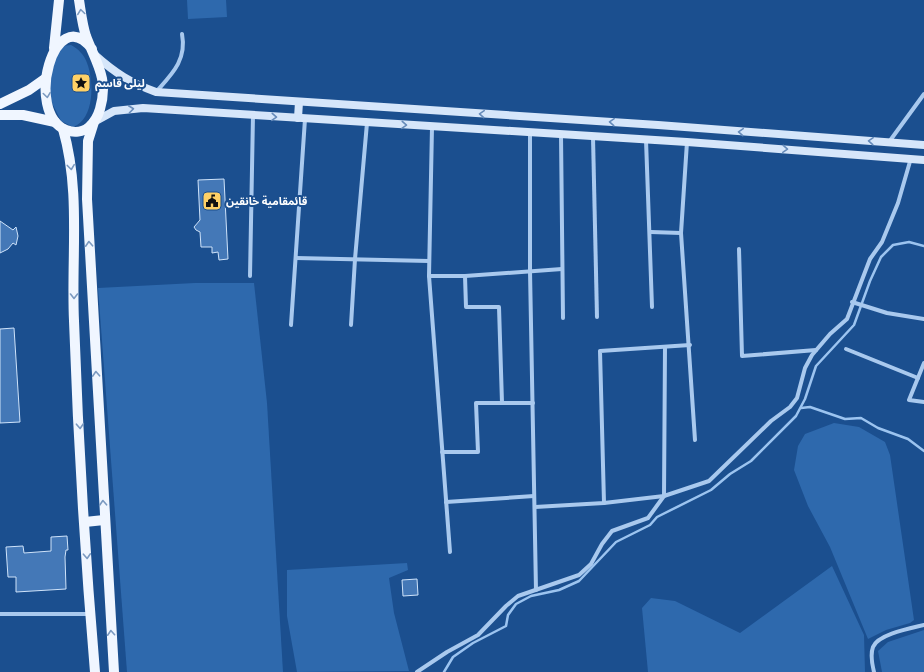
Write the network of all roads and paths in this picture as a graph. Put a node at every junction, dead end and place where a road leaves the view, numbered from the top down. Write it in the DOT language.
graph roads {
  1 [pos="59,0"];
  2 [pos="79,0"];
  3 [pos="182,34"];
  4 [pos="54,48"];
  5 [pos="94,52"];
  6 [pos="46,78"];
  7 [pos="156,92"];
  8 [pos="924,94"];
  9 [pos="299,102"];
  10 [pos="0,104"];
  11 [pos="0,115"];
  12 [pos="253,115"];
  13 [pos="302,119"];
  14 [pos="94,122"];
  15 [pos="367,123"];
  16 [pos="59,125"];
  17 [pos="658,125"];
  18 [pos="432,127"];
  19 [pos="682,128"];
  20 [pos="530,133"];
  21 [pos="561,135"];
  22 [pos="593,137"];
  23 [pos="646,140"];
  24 [pos="657,141"];
  25 [pos="684,142"];
  26 [pos="889,142"];
  27 [pos="924,145"];
  28 [pos="910,158"];
  29 [pos="924,160"];
  30 [pos="651,232"];
  31 [pos="681,233"];
  32 [pos="739,250"];
  33 [pos="296,258"];
  34 [pos="355,259"];
  35 [pos="429,261"];
  36 [pos="562,269"];
  37 [pos="530,271"];
  38 [pos="250,276"];
  39 [pos="429,276"];
  40 [pos="465,276"];
  41 [pos="854,303"];
  42 [pos="652,307"];
  43 [pos="596,317"];
  44 [pos="563,318"];
  45 [pos="924,319"];
  46 [pos="351,324"];
  47 [pos="291,325"];
  48 [pos="690,346"];
  49 [pos="665,347"];
  50 [pos="846,349"];
  51 [pos="816,350"];
  52 [pos="924,363"];
  53 [pos="923,370"];
  54 [pos="918,378"];
  55 [pos="924,402"];
  56 [pos="502,403"];
  57 [pos="533,403"];
  58 [pos="695,440"];
  59 [pos="442,452"];
  60 [pos="534,496"];
  61 [pos="664,496"];
  62 [pos="446,502"];
  63 [pos="604,503"];
  64 [pos="535,507"];
  65 [pos="104,520"];
  66 [pos="85,522"];
  67 [pos="450,552"];
  68 [pos="536,590"];
  69 [pos="0,614"];
  70 [pos="90,614"];
  71 [pos="924,625"];
  72 [pos="96,672"];
  73 [pos="114,672"];
  74 [pos="417,672"];
  75 [pos="874,672"];
  1 -- 4 [label="main road"];
  5 -- 2 [label="main road, one-way"];
  3 -- 7 [label="street"];
  4 -- 5 [label="main road"];
  4 -- 6 [label="main road"];
  5 -- 7 [label="main road"];
  5 -- 14 [label="main road"];
  6 -- 10 [label="main road"];
  6 -- 16 [label="main road, one-way"];
  7 -- 9 [label="main road"];
  8 -- 26 [label="street"];
  9 -- 13 [label="main road"];
  17 -- 9 [label="main road, one-way"];
  11 -- 16 [label="main road"];
  12 -- 13 [label="main road, one-way"];
  14 -- 12 [label="main road, one-way"];
  12 -- 38 [label="street"];
  13 -- 15 [label="main road"];
  13 -- 33 [label="street"];
  14 -- 16 [label="main road"];
  65 -- 14 [label="main road, one-way"];
  15 -- 18 [label="main road, one-way"];
  15 -- 34 [label="street"];
  16 -- 66 [label="main road, one-way"];
  17 -- 19 [label="main road"];
  17 -- 24 [label="main road"];
  18 -- 20 [label="main road"];
  18 -- 35 [label="street"];
  19 -- 25 [label="main road"];
  26 -- 19 [label="main road, one-way"];
  20 -- 21 [label="main road"];
  20 -- 37 [label="street"];
  21 -- 22 [label="main road"];
  21 -- 36 [label="street"];
  22 -- 23 [label="main road"];
  22 -- 43 [label="street"];
  23 -- 24 [label="main road"];
  23 -- 30 [label="street"];
  24 -- 25 [label="main road"];
  25 -- 28 [label="main road, one-way"];
  25 -- 31 [label="street"];
  26 -- 27 [label="main road"];
  28 -- 29 [label="main road"];
  28 -- 41 [label="street"];
  30 -- 31 [label="street"];
  30 -- 42 [label="street"];
  31 -- 48 [label="street"];
  32 -- 51 [label="street"];
  33 -- 34 [label="street"];
  33 -- 47 [label="street"];
  34 -- 35 [label="street"];
  34 -- 46 [label="street"];
  35 -- 39 [label="street"];
  36 -- 37 [label="street"];
  36 -- 44 [label="street"];
  37 -- 40 [label="street"];
  37 -- 57 [label="street"];
  39 -- 40 [label="street"];
  39 -- 59 [label="street"];
  40 -- 56 [label="street"];
  41 -- 45 [label="street"];
  41 -- 51 [label="street"];
  48 -- 49 [label="street"];
  48 -- 58 [label="street"];
  49 -- 61 [label="street"];
  49 -- 63 [label="street"];
  50 -- 54 [label="street"];
  51 -- 61 [label="street"];
  52 -- 53 [label="street"];
  53 -- 54 [label="street"];
  54 -- 55 [label="street"];
  56 -- 57 [label="street"];
  56 -- 59 [label="street"];
  57 -- 60 [label="street"];
  59 -- 62 [label="street"];
  60 -- 62 [label="street"];
  60 -- 64 [label="street"];
  61 -- 63 [label="street"];
  61 -- 68 [label="street"];
  62 -- 67 [label="street"];
  63 -- 64 [label="street"];
  64 -- 68 [label="street"];
  65 -- 66 [label="main road"];
  73 -- 65 [label="main road, one-way"];
  66 -- 70 [label="main road, one-way"];
  68 -- 74 [label="street"];
  69 -- 70 [label="street"];
  70 -- 72 [label="main road"];
  71 -- 75 [label="street"];
}
